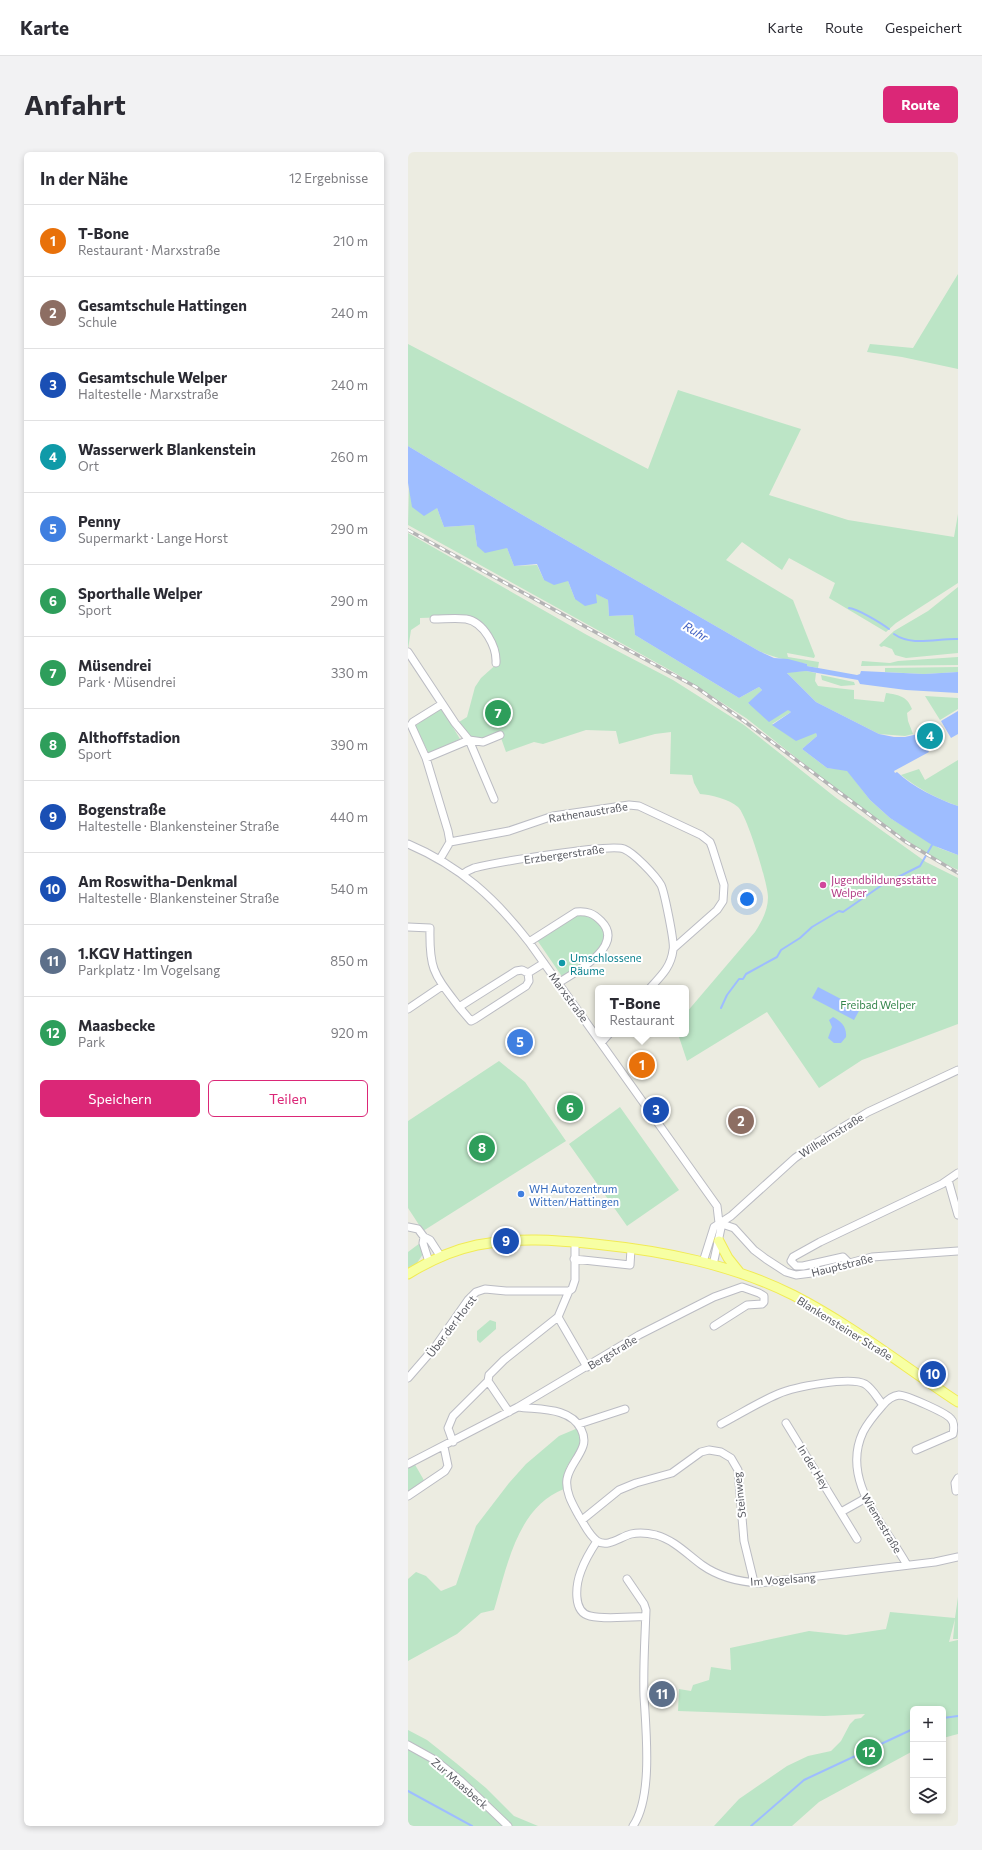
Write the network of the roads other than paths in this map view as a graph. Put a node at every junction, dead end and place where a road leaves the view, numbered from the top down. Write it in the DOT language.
graph roads {
  1 [pos="434,620"];
  2 [pos="408,652"];
  3 [pos="496,663"];
  4 [pos="442,704"];
  5 [pos="500,735"];
  6 [pos="468,740"];
  7 [pos="426,758"];
  8 [pos="494,799"];
  9 [pos="450,842"];
  10 [pos="408,844"];
  11 [pos="440,859"];
  12 [pos="463,874"];
  13 [pos="408,927"];
  14 [pos="529,942"];
  15 [pos="674,948"];
  16 [pos="544,963"];
  17 [pos="528,973"];
  18 [pos="558,983"];
  19 [pos="653,985"];
  20 [pos="442,986"];
  21 [pos="459,1007"];
  22 [pos="408,1009"];
  23 [pos="595,1035"];
  24 [pos="597,1037"];
  25 [pos="606,1037"];
  26 [pos="601,1043"];
  27 [pos="958,1070"];
  28 [pos="958,1173"];
  29 [pos="948,1180"];
  30 [pos="958,1215"];
  31 [pos="719,1223"];
  32 [pos="408,1228"];
  33 [pos="424,1237"];
  34 [pos="718,1240"];
  35 [pos="575,1242"];
  36 [pos="631,1249"];
  37 [pos="958,1251"];
  38 [pos="441,1257"];
  39 [pos="574,1259"];
  40 [pos="429,1262"];
  41 [pos="703,1262"];
  42 [pos="848,1263"];
  43 [pos="713,1265"];
  44 [pos="740,1273"];
  45 [pos="408,1274"];
  46 [pos="569,1291"];
  47 [pos="558,1318"];
  48 [pos="714,1326"];
  49 [pos="587,1367"];
  50 [pos="408,1378"];
  51 [pos="488,1381"];
  52 [pos="958,1402"];
  53 [pos="883,1405"];
  54 [pos="518,1407"];
  55 [pos="625,1409"];
  56 [pos="509,1412"];
  57 [pos="786,1423"];
  58 [pos="579,1424"];
  59 [pos="721,1424"];
  60 [pos="453,1442"];
  61 [pos="444,1446"];
  62 [pos="916,1450"];
  63 [pos="408,1464"];
  64 [pos="958,1478"];
  65 [pos="956,1491"];
  66 [pos="408,1496"];
  67 [pos="866,1498"];
  68 [pos="841,1512"];
  69 [pos="582,1520"];
  70 [pos="857,1539"];
  71 [pos="597,1541"];
  72 [pos="958,1557"];
  73 [pos="907,1565"];
  74 [pos="627,1579"];
  75 [pos="754,1582"];
  76 [pos="645,1617"];
  77 [pos="408,1745"];
  78 [pos="508,1826"];
  79 [pos="634,1826"];
  1 -- 3 [label="street"];
  2 -- 4 [label="street"];
  4 -- 6 [label="street"];
  4 -- 7 [label="street"];
  5 -- 6 [label="street"];
  6 -- 7 [label="street"];
  6 -- 8 [label="street"];
  7 -- 9 [label="street"];
  9 -- 11 [label="street"];
  9 -- 15 [label="street, Rathenaustraße"];
  10 -- 11 [label="street, Marxstraße"];
  11 -- 12 [label="street, Marxstraße"];
  12 -- 14 [label="street, Marxstraße"];
  12 -- 15 [label="street, Erzbergerstraße"];
  13 -- 20 [label="street"];
  14 -- 16 [label="street, Marxstraße"];
  14 -- 18 [label="street"];
  15 -- 19 [label="street, Erzbergerstraße"];
  16 -- 17 [label="street"];
  16 -- 18 [label="street, Marxstraße"];
  17 -- 21 [label="street"];
  17 -- 21 [label="street"];
  18 -- 23 [label="street, Marxstraße"];
  20 -- 21 [label="street"];
  20 -- 22 [label="street"];
  24 -- 26 [label="street, Marxstraße"];
  25 -- 26 [label="street"];
  26 -- 31 [label="street, Marxstraße"];
  27 -- 31 [label="street, Wilhelmstraße"];
  28 -- 29 [label="street"];
  29 -- 30 [label="street"];
  29 -- 42 [label="street"];
  31 -- 34 [label="street, Marxstraße"];
  31 -- 41 [label="street"];
  31 -- 42 [label="street, Hauptstraße"];
  32 -- 33 [label="street"];
  33 -- 38 [label="street"];
  33 -- 40 [label="street"];
  34 -- 43 [label="street, Marxstraße"];
  34 -- 44 [label="main road"];
  35 -- 36 [label="main road, Blankensteiner Straße"];
  35 -- 38 [label="main road, Blankensteiner Straße"];
  35 -- 39 [label="street"];
  36 -- 39 [label="street"];
  36 -- 41 [label="main road, Blankensteiner Straße"];
  37 -- 42 [label="street, Hauptstraße"];
  38 -- 40 [label="main road, Blankensteiner Straße"];
  39 -- 46 [label="street"];
  40 -- 45 [label="main road, Blankensteiner Straße"];
  41 -- 43 [label="main road, Blankensteiner Straße"];
  43 -- 44 [label="main road, Blankensteiner Straße"];
  44 -- 52 [label="main road, Blankensteiner Straße"];
  46 -- 47 [label="street"];
  46 -- 50 [label="street, Über der Horst"];
  47 -- 49 [label="street"];
  47 -- 51 [label="street"];
  48 -- 49 [label="street, Bergstraße"];
  49 -- 54 [label="street, Bergstraße"];
  51 -- 56 [label="street"];
  51 -- 60 [label="street"];
  53 -- 59 [label="street"];
  53 -- 62 [label="street"];
  53 -- 67 [label="street, Wiemestraße"];
  54 -- 56 [label="street, Bergstraße"];
  54 -- 58 [label="street"];
  55 -- 58 [label="street"];
  56 -- 60 [label="street, Bergstraße"];
  57 -- 68 [label="street, In der Hey"];
  58 -- 69 [label="street"];
  60 -- 61 [label="street, Bergstraße"];
  61 -- 63 [label="street, Bergstraße"];
  61 -- 66 [label="street"];
  64 -- 65 [label="street"];
  67 -- 68 [label="street"];
  67 -- 73 [label="street, Wiemestraße"];
  68 -- 70 [label="street, In der Hey"];
  69 -- 71 [label="street"];
  69 -- 75 [label="street, Steinweg"];
  71 -- 75 [label="street, Im Vogelsang"];
  71 -- 76 [label="street"];
  72 -- 73 [label="street, Im Vogelsang"];
  73 -- 75 [label="street, Im Vogelsang"];
  74 -- 76 [label="street"];
  76 -- 79 [label="street"];
  77 -- 78 [label="street, Zur Maasbeck"];
}
